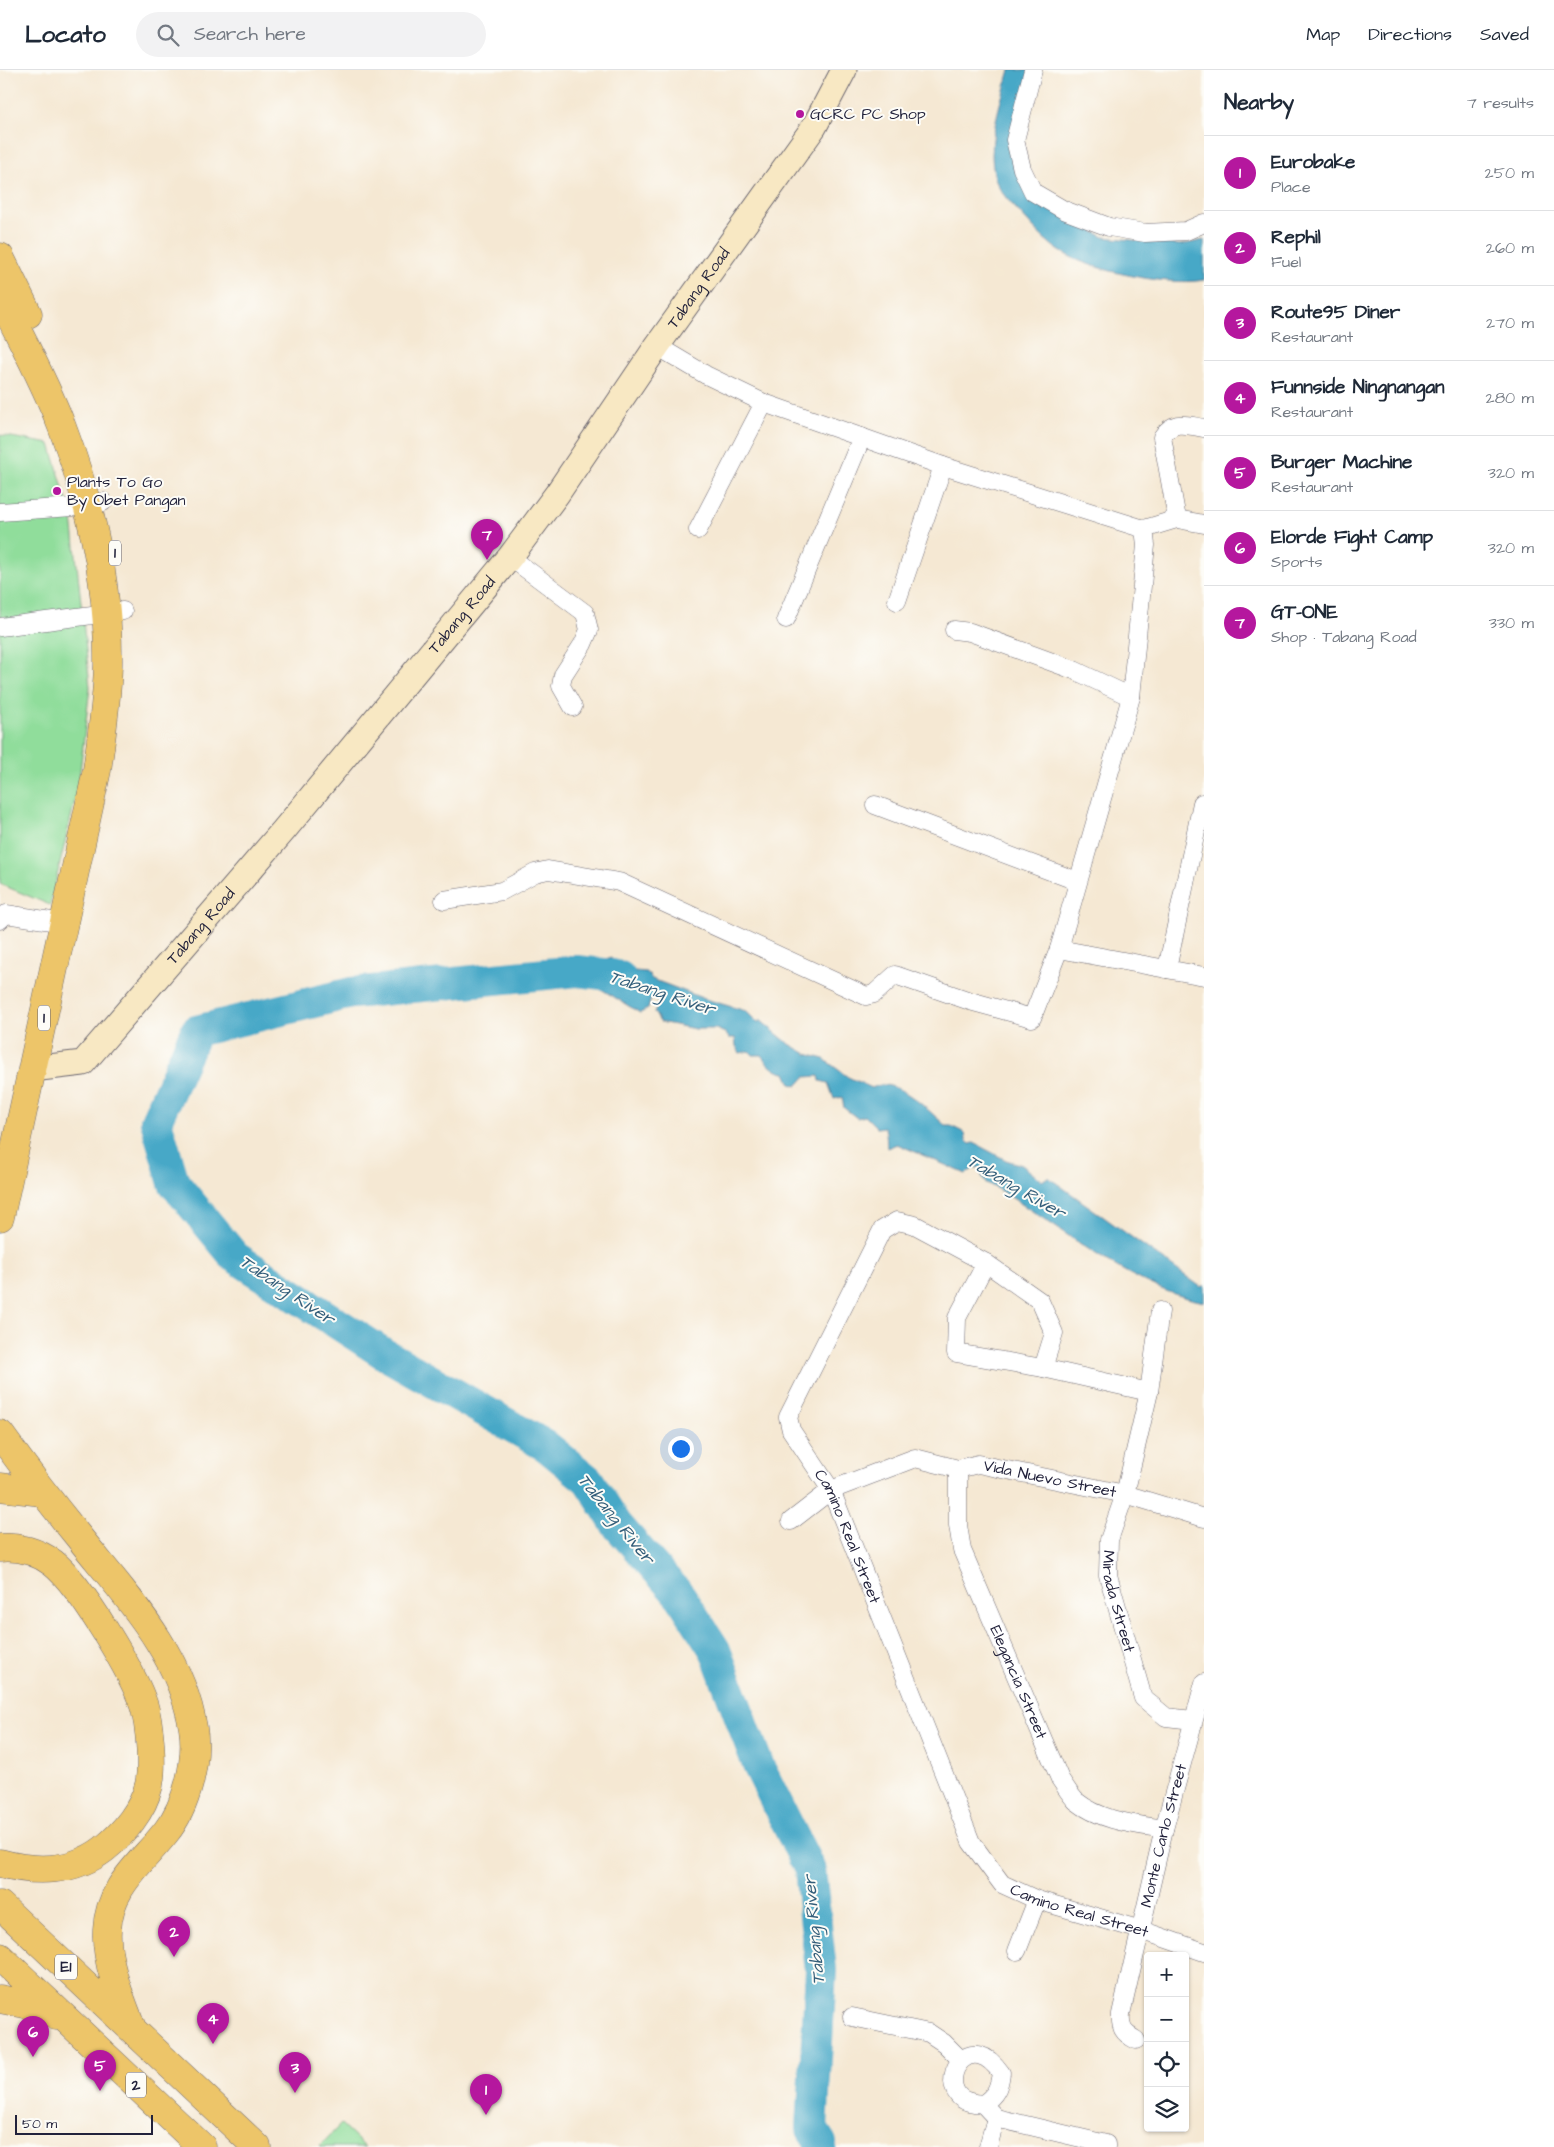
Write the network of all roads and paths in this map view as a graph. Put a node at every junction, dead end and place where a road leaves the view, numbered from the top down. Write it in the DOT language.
graph roads {
  1 [pos="844,70"];
  2 [pos="1033,70"];
  3 [pos="1204,224"];
  4 [pos="0,257"];
  5 [pos="0,296"];
  6 [pos="658,346"];
  7 [pos="764,403"];
  8 [pos="1204,428"];
  9 [pos="862,437"];
  10 [pos="943,466"];
  11 [pos="95,504"];
  12 [pos="0,512"];
  13 [pos="1177,520"];
  14 [pos="1204,524"];
  15 [pos="1144,529"];
  16 [pos="698,530"];
  17 [pos="510,556"];
  18 [pos="897,601"];
  19 [pos="114,612"];
  20 [pos="786,619"];
  21 [pos="0,627"];
  22 [pos="954,630"];
  23 [pos="1131,697"];
  24 [pos="573,707"];
  25 [pos="1202,803"];
  26 [pos="875,805"];
  27 [pos="1077,881"];
  28 [pos="444,900"];
  29 [pos="0,920"];
  30 [pos="64,923"];
  31 [pos="1059,949"];
  32 [pos="1167,969"];
  33 [pos="1204,976"];
  34 [pos="32,1068"];
  35 [pos="0,1216"];
  36 [pos="986,1263"];
  37 [pos="1160,1310"];
  38 [pos="1043,1368"];
  39 [pos="1149,1392"];
  40 [pos="0,1434"];
  41 [pos="958,1469"];
  42 [pos="0,1487"];
  43 [pos="831,1490"];
  44 [pos="42,1492"];
  45 [pos="1125,1494"];
  46 [pos="1204,1518"];
  47 [pos="791,1521"];
  48 [pos="0,1548"];
  49 [pos="1204,1683"];
  50 [pos="1193,1720"];
  51 [pos="1164,1829"];
  52 [pos="0,1863"];
  53 [pos="1037,1900"];
  54 [pos="0,1905"];
  55 [pos="1141,1930"];
  56 [pos="1018,1951"];
  57 [pos="1204,1952"];
  58 [pos="0,1958"];
  59 [pos="0,1999"];
  60 [pos="852,2017"];
  61 [pos="69,2022"];
  62 [pos="132,2028"];
  63 [pos="1136,2040"];
  64 [pos="961,2060"];
  65 [pos="983,2104"];
  66 [pos="996,2118"];
  67 [pos="202,2147"];
  68 [pos="257,2147"];
  69 [pos="988,2147"];
  70 [pos="1106,2147"];
  1 -- 6 [label="main road, Tabang Road"];
  2 -- 3 [label="street"];
  4 -- 11 [label="highway, 1"];
  5 -- 11 [label="highway, 1"];
  6 -- 7 [label="street"];
  6 -- 17 [label="main road, Tabang Road"];
  7 -- 9 [label="street"];
  7 -- 16 [label="street"];
  8 -- 13 [label="street"];
  9 -- 10 [label="street"];
  9 -- 20 [label="street"];
  10 -- 15 [label="street"];
  10 -- 18 [label="street"];
  11 -- 12 [label="street"];
  11 -- 19 [label="highway, 1"];
  13 -- 14 [label="street"];
  13 -- 15 [label="street"];
  15 -- 23 [label="street"];
  17 -- 24 [label="street"];
  17 -- 34 [label="main road, Tabang Road"];
  19 -- 21 [label="street"];
  19 -- 30 [label="highway, 1"];
  22 -- 23 [label="street"];
  23 -- 27 [label="street"];
  25 -- 32 [label="street"];
  26 -- 27 [label="street"];
  27 -- 31 [label="street"];
  28 -- 31 [label="street"];
  29 -- 30 [label="street"];
  30 -- 34 [label="highway, 1"];
  31 -- 32 [label="street"];
  32 -- 33 [label="street"];
  34 -- 35 [label="highway, 1"];
  36 -- 38 [label="street, Camino Real Street"];
  36 -- 38 [label="street"];
  36 -- 43 [label="street, Camino Real Street"];
  37 -- 39 [label="street, Mirada Street"];
  38 -- 39 [label="street"];
  39 -- 45 [label="street, Mirada Street"];
  40 -- 44 [label="highway"];
  41 -- 43 [label="street, Vida Nuevo Street"];
  41 -- 45 [label="street, Vida Nuevo Street"];
  41 -- 51 [label="street, Elegancia Street"];
  42 -- 44 [label="highway"];
  43 -- 47 [label="street, Vida Nuevo Street"];
  43 -- 53 [label="street, Camino Real Street"];
  44 -- 62 [label="highway"];
  45 -- 46 [label="street, Vida Nuevo Street"];
  45 -- 50 [label="street, Mirada Street"];
  48 -- 52 [label="highway"];
  49 -- 50 [label="street, Monte Carlo Street"];
  50 -- 51 [label="street, Monte Carlo Street"];
  51 -- 55 [label="street, Monte Carlo Street"];
  53 -- 55 [label="street, Camino Real Street"];
  53 -- 56 [label="street"];
  54 -- 62 [label="highway, E1"];
  55 -- 57 [label="street, Camino Real Street"];
  55 -- 63 [label="street, Monte Carlo Street"];
  58 -- 61 [label="highway, 2"];
  59 -- 61 [label="highway"];
  60 -- 64 [label="street"];
  61 -- 67 [label="highway, 2"];
  62 -- 68 [label="highway, 2"];
  64 -- 65 [label="street"];
  64 -- 65 [label="street"];
  65 -- 66 [label="street"];
  66 -- 69 [label="street"];
  66 -- 70 [label="street"];
}
